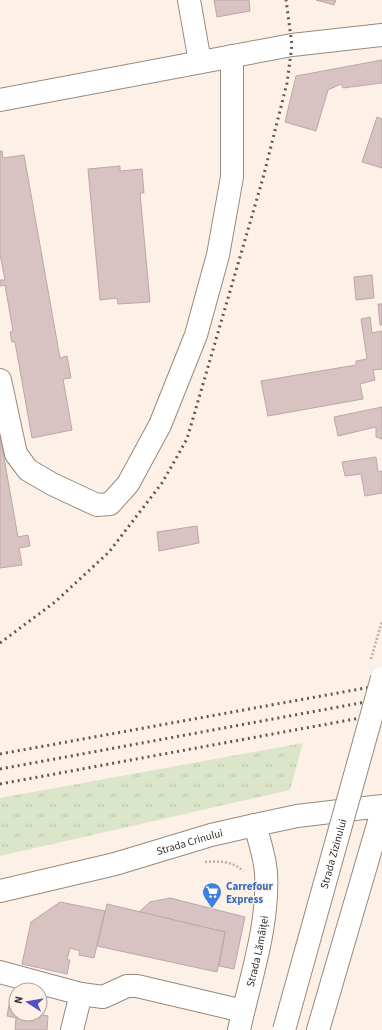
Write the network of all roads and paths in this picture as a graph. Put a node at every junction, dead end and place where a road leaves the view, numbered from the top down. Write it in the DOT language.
graph roads {
  1 [pos="189,0"];
  2 [pos="382,35"];
  3 [pos="232,56"];
  4 [pos="200,62"];
  5 [pos="0,100"];
  6 [pos="0,380"];
  7 [pos="382,678"];
  8 [pos="382,806"];
  9 [pos="382,812"];
  10 [pos="255,825"];
  11 [pos="197,863"];
  12 [pos="245,874"];
  13 [pos="0,891"];
  14 [pos="0,972"];
  15 [pos="81,994"];
  16 [pos="241,1021"];
  17 [pos="72,1030"];
  18 [pos="284,1030"];
  19 [pos="318,1030"];
  1 -- 4 [label="street"];
  2 -- 3 [label="street"];
  3 -- 4 [label="street"];
  3 -- 6 [label="street"];
  4 -- 5 [label="street"];
  7 -- 18 [label="street, Strada Zizinului, bridge"];
  8 -- 10 [label="street, Strada Crinului"];
  9 -- 19 [label="street"];
  10 -- 13 [label="street, Strada Crinului"];
  10 -- 16 [label="street, Strada Lămâiței"];
  11 -- 12 [label="path"];
  14 -- 15 [label="street"];
  15 -- 16 [label="street"];
  15 -- 17 [label="street"];
}
